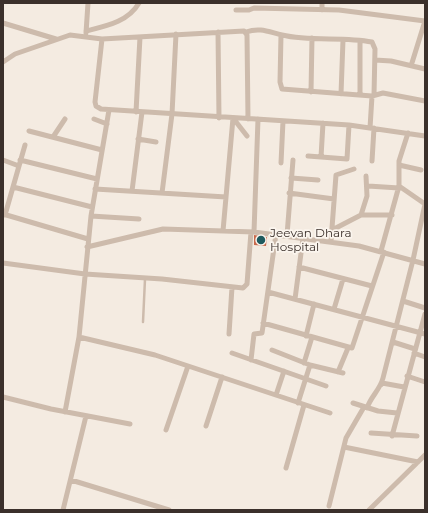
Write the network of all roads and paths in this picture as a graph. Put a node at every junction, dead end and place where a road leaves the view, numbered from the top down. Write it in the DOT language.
graph roads {
  1 [pos="88,3"];
  2 [pos="139,3"];
  3 [pos="249,3"];
  4 [pos="322,3"];
  5 [pos="236,10"];
  6 [pos="249,10"];
  7 [pos="322,10"];
  8 [pos="425,20"];
  9 [pos="3,23"];
  10 [pos="218,32"];
  11 [pos="246,32"];
  12 [pos="86,34"];
  13 [pos="176,34"];
  14 [pos="281,35"];
  15 [pos="140,36"];
  16 [pos="312,38"];
  17 [pos="56,39"];
  18 [pos="102,39"];
  19 [pos="343,40"];
  20 [pos="360,41"];
  21 [pos="375,60"];
  22 [pos="3,62"];
  23 [pos="411,66"];
  24 [pos="425,69"];
  25 [pos="311,92"];
  26 [pos="341,94"];
  27 [pos="360,95"];
  28 [pos="373,95"];
  29 [pos="425,101"];
  30 [pos="109,110"];
  31 [pos="139,112"];
  32 [pos="172,114"];
  33 [pos="219,118"];
  34 [pos="233,118"];
  35 [pos="64,119"];
  36 [pos="94,119"];
  37 [pos="248,119"];
  38 [pos="258,120"];
  39 [pos="283,121"];
  40 [pos="323,123"];
  41 [pos="107,124"];
  42 [pos="349,125"];
  43 [pos="372,128"];
  44 [pos="29,131"];
  45 [pos="408,133"];
  46 [pos="247,136"];
  47 [pos="425,136"];
  48 [pos="53,137"];
  49 [pos="138,139"];
  50 [pos="156,142"];
  51 [pos="25,145"];
  52 [pos="102,150"];
  53 [pos="308,156"];
  54 [pos="321,157"];
  55 [pos="3,160"];
  56 [pos="293,160"];
  57 [pos="372,161"];
  58 [pos="20,163"];
  59 [pos="281,163"];
  60 [pos="399,165"];
  61 [pos="354,169"];
  62 [pos="421,170"];
  63 [pos="366,176"];
  64 [pos="291,178"];
  65 [pos="97,179"];
  66 [pos="318,180"];
  67 [pos="368,186"];
  68 [pos="12,187"];
  69 [pos="399,187"];
  70 [pos="95,189"];
  71 [pos="132,191"];
  72 [pos="162,193"];
  73 [pos="289,194"];
  74 [pos="226,197"];
  75 [pos="334,199"];
  76 [pos="425,204"];
  77 [pos="92,207"];
  78 [pos="4,215"];
  79 [pos="361,215"];
  80 [pos="392,215"];
  81 [pos="91,216"];
  82 [pos="424,217"];
  83 [pos="139,219"];
  84 [pos="332,230"];
  85 [pos="223,231"];
  86 [pos="253,232"];
  87 [pos="276,234"];
  88 [pos="287,236"];
  89 [pos="303,238"];
  90 [pos="88,239"];
  91 [pos="331,241"];
  92 [pos="87,247"];
  93 [pos="383,251"];
  94 [pos="413,260"];
  95 [pos="3,263"];
  96 [pos="425,264"];
  97 [pos="299,267"];
  98 [pos="85,274"];
  99 [pos="145,278"];
  100 [pos="344,279"];
  101 [pos="372,286"];
  102 [pos="232,287"];
  103 [pos="268,292"];
  104 [pos="295,299"];
  105 [pos="403,301"];
  106 [pos="314,304"];
  107 [pos="425,308"];
  108 [pos="334,309"];
  109 [pos="425,314"];
  110 [pos="363,317"];
  111 [pos="143,322"];
  112 [pos="263,323"];
  113 [pos="397,325"];
  114 [pos="422,333"];
  115 [pos="229,334"];
  116 [pos="79,336"];
  117 [pos="309,336"];
  118 [pos="393,342"];
  119 [pos="348,348"];
  120 [pos="272,350"];
  121 [pos="414,351"];
  122 [pos="232,353"];
  123 [pos="425,357"];
  124 [pos="251,360"];
  125 [pos="304,363"];
  126 [pos="310,365"];
  127 [pos="188,366"];
  128 [pos="284,371"];
  129 [pos="407,376"];
  130 [pos="222,377"];
  131 [pos="305,379"];
  132 [pos="425,382"];
  133 [pos="381,385"];
  134 [pos="326,386"];
  135 [pos="404,387"];
  136 [pos="276,395"];
  137 [pos="3,397"];
  138 [pos="301,404"];
  139 [pos="353,404"];
  140 [pos="365,407"];
  141 [pos="65,412"];
  142 [pos="330,413"];
  143 [pos="397,413"];
  144 [pos="86,416"];
  145 [pos="130,424"];
  146 [pos="206,426"];
  147 [pos="166,430"];
  148 [pos="371,434"];
  149 [pos="392,436"];
  150 [pos="417,436"];
  151 [pos="344,446"];
  152 [pos="425,455"];
  153 [pos="418,462"];
  154 [pos="286,468"];
  155 [pos="71,480"];
  156 [pos="329,506"];
  157 [pos="63,510"];
  158 [pos="169,510"];
  159 [pos="368,510"];
  1 -- 12 [label="street"];
  2 -- 12 [label="street"];
  3 -- 6 [label="street"];
  4 -- 7 [label="street"];
  5 -- 6 [label="street"];
  6 -- 7 [label="street"];
  7 -- 8 [label="street"];
  8 -- 23 [label="street"];
  9 -- 17 [label="street"];
  10 -- 11 [label="street"];
  10 -- 13 [label="street"];
  10 -- 33 [label="street"];
  11 -- 14 [label="street"];
  11 -- 37 [label="street"];
  12 -- 17 [label="street"];
  12 -- 18 [label="street"];
  13 -- 15 [label="street"];
  13 -- 32 [label="street"];
  14 -- 16 [label="street"];
  14 -- 25 [label="street"];
  15 -- 18 [label="street"];
  15 -- 31 [label="street"];
  16 -- 19 [label="street"];
  16 -- 25 [label="street"];
  17 -- 22 [label="street"];
  18 -- 30 [label="street"];
  19 -- 20 [label="street"];
  19 -- 26 [label="street"];
  20 -- 21 [label="street"];
  20 -- 27 [label="street"];
  21 -- 23 [label="street"];
  21 -- 28 [label="street"];
  23 -- 24 [label="street"];
  25 -- 26 [label="street"];
  26 -- 27 [label="street"];
  27 -- 28 [label="street"];
  28 -- 29 [label="street"];
  28 -- 43 [label="street"];
  30 -- 31 [label="street"];
  30 -- 41 [label="street"];
  31 -- 32 [label="street"];
  31 -- 49 [label="street"];
  32 -- 33 [label="street"];
  32 -- 72 [label="street"];
  33 -- 34 [label="street"];
  34 -- 37 [label="street"];
  34 -- 46 [label="street"];
  34 -- 74 [label="street"];
  35 -- 48 [label="street"];
  36 -- 41 [label="street"];
  37 -- 38 [label="street"];
  38 -- 39 [label="street"];
  38 -- 86 [label="street"];
  39 -- 40 [label="street"];
  39 -- 59 [label="street"];
  40 -- 42 [label="street"];
  40 -- 54 [label="street"];
  41 -- 52 [label="street"];
  42 -- 43 [label="street"];
  42 -- 54 [label="street"];
  43 -- 45 [label="street"];
  43 -- 57 [label="street"];
  44 -- 48 [label="street"];
  45 -- 47 [label="street"];
  45 -- 60 [label="street"];
  48 -- 52 [label="street"];
  49 -- 50 [label="street"];
  49 -- 71 [label="street"];
  51 -- 58 [label="street"];
  52 -- 65 [label="street"];
  53 -- 54 [label="street"];
  55 -- 58 [label="street"];
  56 -- 64 [label="street"];
  58 -- 65 [label="street"];
  58 -- 68 [label="street"];
  60 -- 62 [label="street"];
  60 -- 69 [label="street"];
  61 -- 75 [label="street"];
  63 -- 67 [label="street"];
  64 -- 66 [label="street"];
  64 -- 73 [label="street"];
  65 -- 70 [label="street"];
  67 -- 69 [label="street"];
  67 -- 79 [label="street"];
  68 -- 77 [label="street"];
  68 -- 78 [label="street"];
  69 -- 76 [label="street"];
  69 -- 80 [label="street"];
  70 -- 71 [label="street"];
  70 -- 77 [label="street"];
  71 -- 72 [label="street"];
  72 -- 74 [label="street"];
  73 -- 75 [label="street"];
  73 -- 88 [label="street"];
  74 -- 85 [label="street"];
  75 -- 84 [label="street"];
  76 -- 82 [label="street"];
  77 -- 81 [label="street"];
  78 -- 90 [label="street"];
  79 -- 80 [label="street"];
  79 -- 84 [label="street"];
  80 -- 93 [label="street"];
  81 -- 83 [label="street"];
  81 -- 90 [label="street"];
  82 -- 94 [label="street"];
  84 -- 91 [label="street"];
  85 -- 86 [label="street"];
  85 -- 92 [label="street"];
  86 -- 87 [label="street"];
  86 -- 102 [label="street"];
  87 -- 88 [label="street"];
  87 -- 103 [label="street"];
  88 -- 89 [label="street"];
  89 -- 91 [label="street"];
  89 -- 97 [label="street"];
  90 -- 92 [label="street"];
  91 -- 93 [label="street"];
  92 -- 98 [label="street"];
  93 -- 94 [label="street"];
  93 -- 101 [label="street"];
  94 -- 96 [label="street"];
  94 -- 105 [label="street"];
  95 -- 98 [label="street"];
  97 -- 100 [label="street"];
  97 -- 104 [label="street"];
  98 -- 99 [label="street"];
  98 -- 116 [label="street"];
  99 -- 102 [label="street"];
  99 -- 111 [label="lane"];
  100 -- 101 [label="street"];
  100 -- 108 [label="street"];
  101 -- 110 [label="street"];
  102 -- 115 [label="street"];
  103 -- 104 [label="street"];
  103 -- 112 [label="street"];
  104 -- 106 [label="street"];
  105 -- 107 [label="street"];
  105 -- 113 [label="street"];
  106 -- 108 [label="street"];
  106 -- 117 [label="street"];
  108 -- 110 [label="street"];
  109 -- 114 [label="street"];
  110 -- 113 [label="street"];
  110 -- 119 [label="street"];
  112 -- 117 [label="street"];
  112 -- 124 [label="street"];
  113 -- 114 [label="street"];
  113 -- 118 [label="street"];
  114 -- 121 [label="street"];
  116 -- 127 [label="street"];
  116 -- 141 [label="street"];
  117 -- 119 [label="street"];
  117 -- 125 [label="street"];
  118 -- 121 [label="street"];
  118 -- 133 [label="street"];
  119 -- 126 [label="street"];
  120 -- 125 [label="street"];
  121 -- 123 [label="street"];
  121 -- 129 [label="street"];
  122 -- 124 [label="street"];
  124 -- 128 [label="street"];
  125 -- 126 [label="street"];
  126 -- 131 [label="street"];
  127 -- 130 [label="street"];
  127 -- 147 [label="street"];
  128 -- 131 [label="street"];
  128 -- 136 [label="street"];
  129 -- 132 [label="street"];
  129 -- 135 [label="street"];
  130 -- 136 [label="street"];
  130 -- 146 [label="street"];
  131 -- 134 [label="street"];
  131 -- 138 [label="street"];
  133 -- 135 [label="street"];
  133 -- 140 [label="street"];
  135 -- 143 [label="street"];
  136 -- 138 [label="street"];
  137 -- 141 [label="street"];
  138 -- 142 [label="street"];
  138 -- 154 [label="street"];
  139 -- 140 [label="street"];
  140 -- 143 [label="street"];
  140 -- 151 [label="street"];
  141 -- 144 [label="street"];
  143 -- 149 [label="street"];
  144 -- 145 [label="street"];
  144 -- 155 [label="street"];
  148 -- 149 [label="street"];
  149 -- 150 [label="street"];
  151 -- 153 [label="street"];
  151 -- 156 [label="street"];
  152 -- 153 [label="street"];
  153 -- 159 [label="street"];
  155 -- 157 [label="street"];
  155 -- 158 [label="street"];
}
